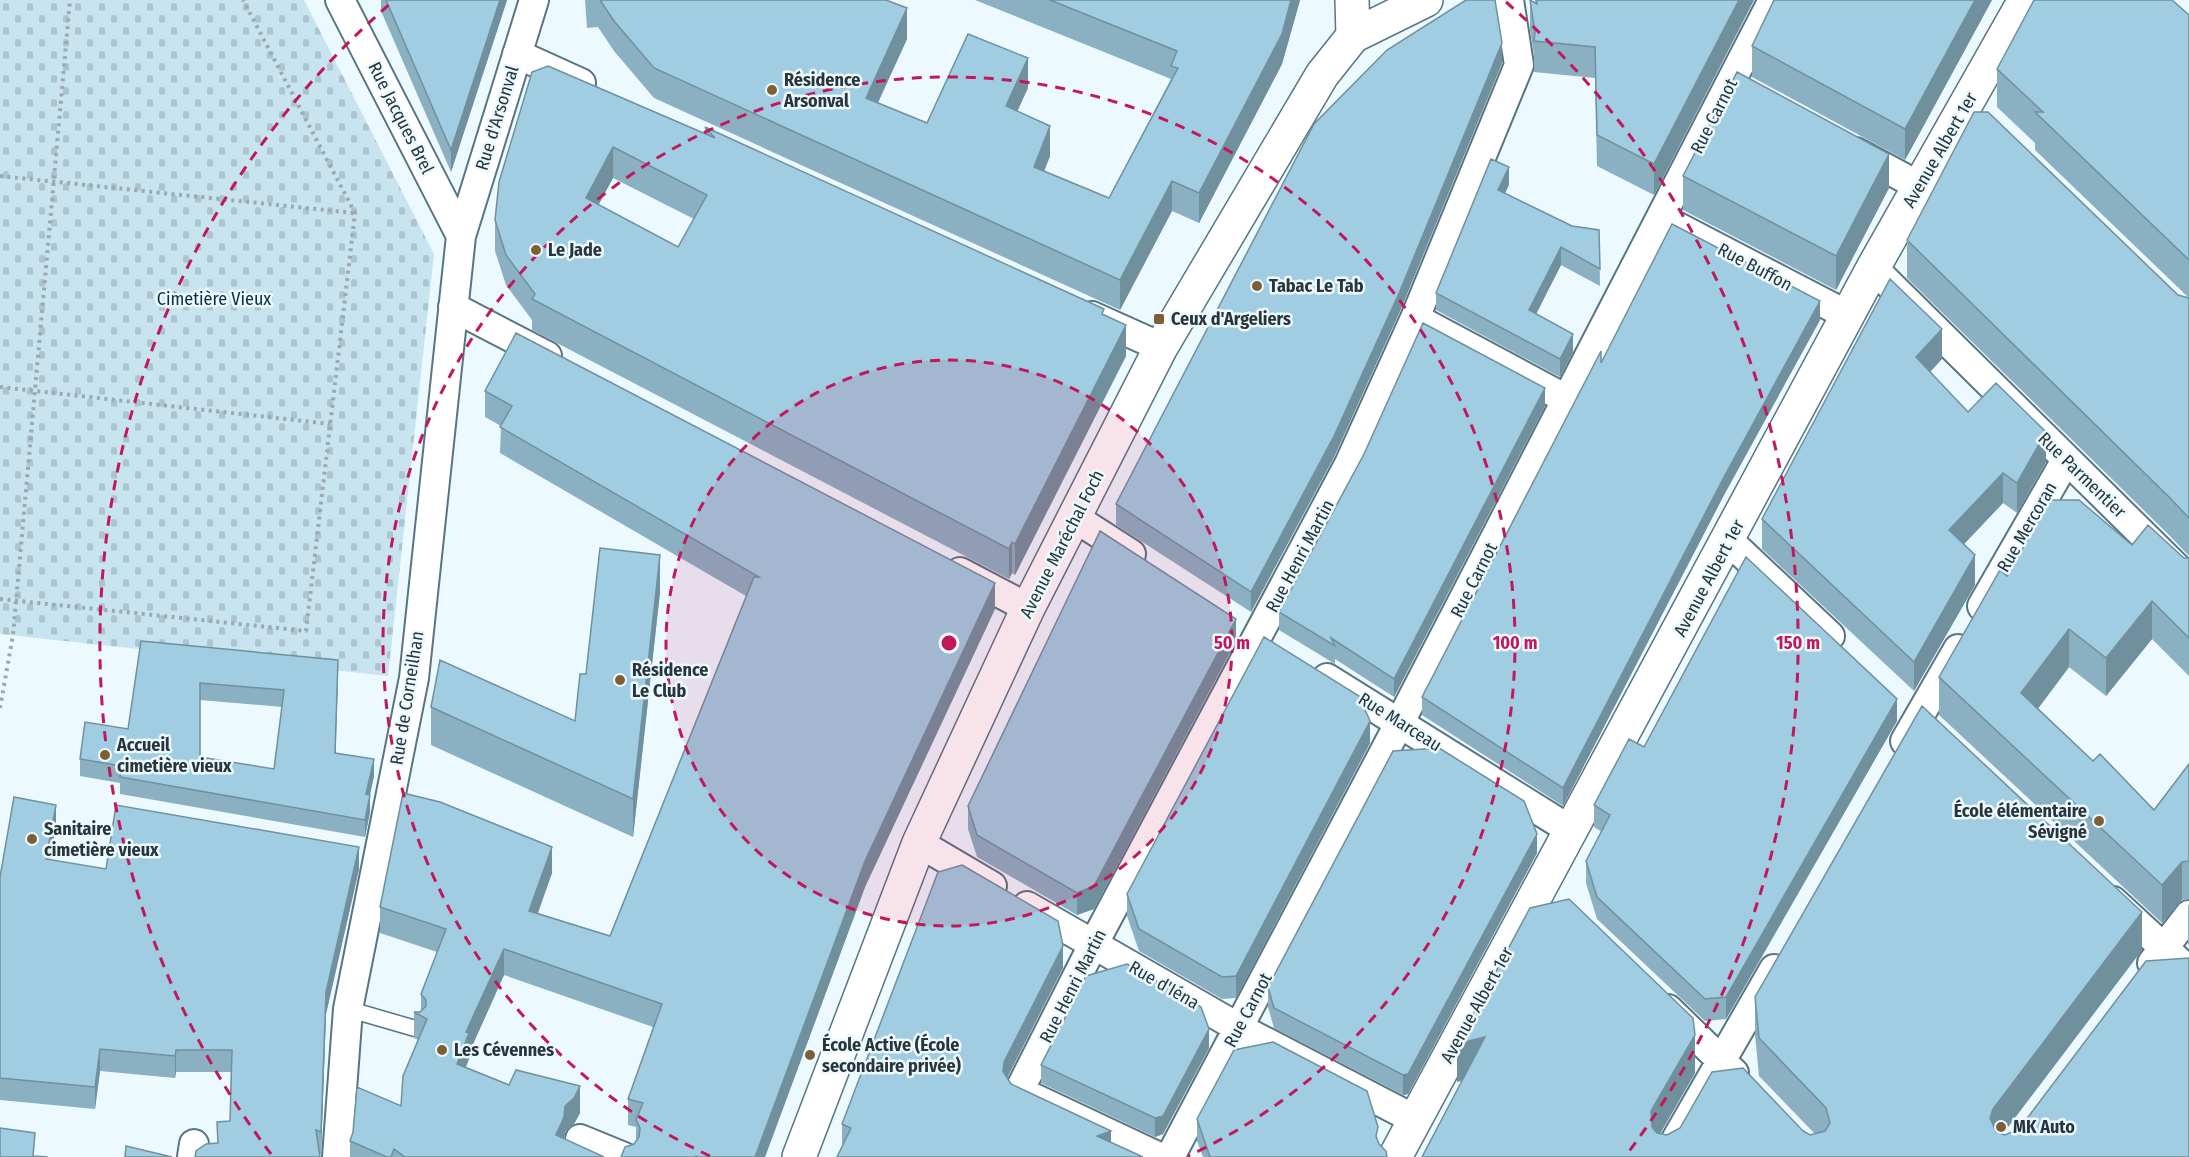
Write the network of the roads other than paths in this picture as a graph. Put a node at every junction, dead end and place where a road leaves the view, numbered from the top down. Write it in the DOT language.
graph roads {
  1 [pos="340,0"];
  2 [pos="534,0"];
  3 [pos="1352,0"];
  4 [pos="1426,0"];
  5 [pos="1509,0"];
  6 [pos="1773,0"];
  7 [pos="2025,0"];
  8 [pos="1353,36"];
  9 [pos="517,54"];
  10 [pos="603,93"];
  11 [pos="1835,140"];
  12 [pos="1919,186"];
  13 [pos="1662,218"];
  14 [pos="461,236"];
  15 [pos="1874,268"];
  16 [pos="1065,303"];
  17 [pos="453,307"];
  18 [pos="1849,316"];
  19 [pos="1415,318"];
  20 [pos="1161,347"];
  21 [pos="566,366"];
  22 [pos="1568,400"];
  23 [pos="2066,460"];
  24 [pos="1075,518"];
  25 [pos="1729,541"];
  26 [pos="933,558"];
  27 [pos="1152,568"];
  28 [pos="2189,580"];
  29 [pos="1028,608"];
  30 [pos="1849,654"];
  31 [pos="1309,667"];
  32 [pos="1401,722"];
  33 [pos="1894,760"];
  34 [pos="1572,831"];
  35 [pos="919,843"];
  36 [pos="2096,885"];
  37 [pos="2189,915"];
  38 [pos="1093,945"];
  39 [pos="1787,946"];
  40 [pos="2164,948"];
  41 [pos="2189,971"];
  42 [pos="2135,986"];
  43 [pos="1645,987"];
  44 [pos="348,1009"];
  45 [pos="1239,1028"];
  46 [pos="417,1029"];
  47 [pos="1721,1060"];
  48 [pos="1752,1092"];
  49 [pos="1414,1119"];
  50 [pos="580,1139"];
  51 [pos="337,1157"];
  52 [pos="624,1157"];
  53 [pos="799,1157"];
  54 [pos="1159,1157"];
  55 [pos="1170,1157"];
  56 [pos="1395,1157"];
  57 [pos="1666,1157"];
  1 -- 14 [label="street, Rue Jacques Brel"];
  2 -- 9 [label="street, Rue d'Arsonval"];
  3 -- 8 [label="street"];
  4 -- 8 [label="street, Avenue Maréchal Foch"];
  5 -- 19 [label="street, Rue Henri Martin"];
  6 -- 13 [label="street, Rue Carnot"];
  7 -- 12 [label="street, Avenue Albert 1er"];
  8 -- 20 [label="street, Avenue Maréchal Foch"];
  9 -- 10 [label="street"];
  9 -- 14 [label="street, Rue d'Arsonval"];
  11 -- 12 [label="street"];
  12 -- 15 [label="street, Avenue Albert 1er"];
  13 -- 18 [label="street, Rue Buffon"];
  13 -- 22 [label="street, Rue Carnot"];
  14 -- 17 [label="street, Rue de Corneilhan"];
  15 -- 18 [label="street, Avenue Albert 1er"];
  15 -- 23 [label="street, Rue Parmentier"];
  16 -- 20 [label="street"];
  17 -- 21 [label="street"];
  17 -- 44 [label="street, Rue de Corneilhan"];
  18 -- 25 [label="street, Avenue Albert 1er"];
  19 -- 22 [label="street"];
  19 -- 38 [label="street, Rue Henri Martin"];
  20 -- 24 [label="street, Avenue Maréchal Foch"];
  22 -- 32 [label="street, Rue Carnot"];
  23 -- 28 [label="street, Rue Parmentier"];
  23 -- 33 [label="street, Rue Mercoran"];
  24 -- 27 [label="street"];
  24 -- 29 [label="street, Avenue Maréchal Foch"];
  25 -- 30 [label="street"];
  25 -- 34 [label="street, Avenue Albert 1er"];
  26 -- 29 [label="street"];
  29 -- 35 [label="street, Avenue Maréchal Foch"];
  31 -- 32 [label="street, Rue Marceau"];
  32 -- 34 [label="street, Rue Marceau"];
  32 -- 45 [label="street, Rue Carnot"];
  34 -- 49 [label="street, Avenue Albert 1er"];
  35 -- 38 [label="street, Rue d'Iéna"];
  35 -- 53 [label="street, Avenue Maréchal Foch"];
  36 -- 40 [label="street"];
  37 -- 40 [label="street"];
  38 -- 45 [label="street, Rue d'Iéna"];
  38 -- 54 [label="street, Rue Henri Martin"];
  39 -- 47 [label="street"];
  40 -- 41 [label="street"];
  40 -- 42 [label="street"];
  43 -- 47 [label="street"];
  44 -- 46 [label="lane"];
  44 -- 51 [label="street, Rue de Corneilhan"];
  45 -- 49 [label="street, Rue d'Iéna"];
  45 -- 55 [label="street, Rue Carnot"];
  47 -- 48 [label="street"];
  47 -- 57 [label="street"];
  49 -- 56 [label="street, Avenue Albert 1er"];
  50 -- 52 [label="street"];
}
